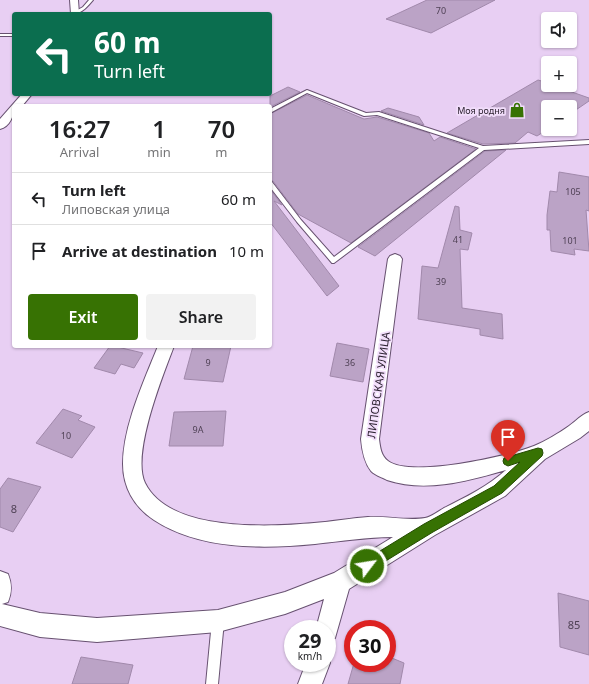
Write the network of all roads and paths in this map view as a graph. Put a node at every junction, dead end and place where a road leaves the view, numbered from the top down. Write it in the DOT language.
graph roads {
  1 [pos="74,0"];
  2 [pos="91,0"];
  3 [pos="75,12"];
  4 [pos="78,12"];
  5 [pos="0,35"];
  6 [pos="12,35"];
  7 [pos="25,96"];
  8 [pos="19,104"];
  9 [pos="272,109"];
  10 [pos="12,111"];
  11 [pos="0,126"];
  12 [pos="589,142"];
  13 [pos="483,148"];
  14 [pos="272,186"];
  15 [pos="395,259"];
  16 [pos="165,348"];
  17 [pos="589,420"];
  18 [pos="538,453"];
  19 [pos="428,528"];
  20 [pos="0,582"];
  21 [pos="340,582"];
  22 [pos="0,594"];
  23 [pos="0,615"];
  24 [pos="330,620"];
  25 [pos="218,621"];
  26 [pos="315,672"];
  27 [pos="212,684"];
  28 [pos="310,684"];
  1 -- 3 [label="street"];
  2 -- 4 [label="lane"];
  5 -- 6 [label="lane"];
  7 -- 8 [label="street"];
  9 -- 13 [label="lane"];
  10 -- 11 [label="street"];
  12 -- 13 [label="lane"];
  13 -- 14 [label="lane"];
  15 -- 18 [label="street, ЛИПОВСКАЯ УЛИЦА"];
  16 -- 19 [label="street"];
  17 -- 18 [label="street"];
  18 -- 19 [label="street"];
  19 -- 21 [label="street"];
  20 -- 22 [label="street"];
  21 -- 24 [label="street"];
  21 -- 25 [label="street"];
  23 -- 25 [label="street"];
  25 -- 27 [label="lane"];
  26 -- 28 [label="street"];
}
